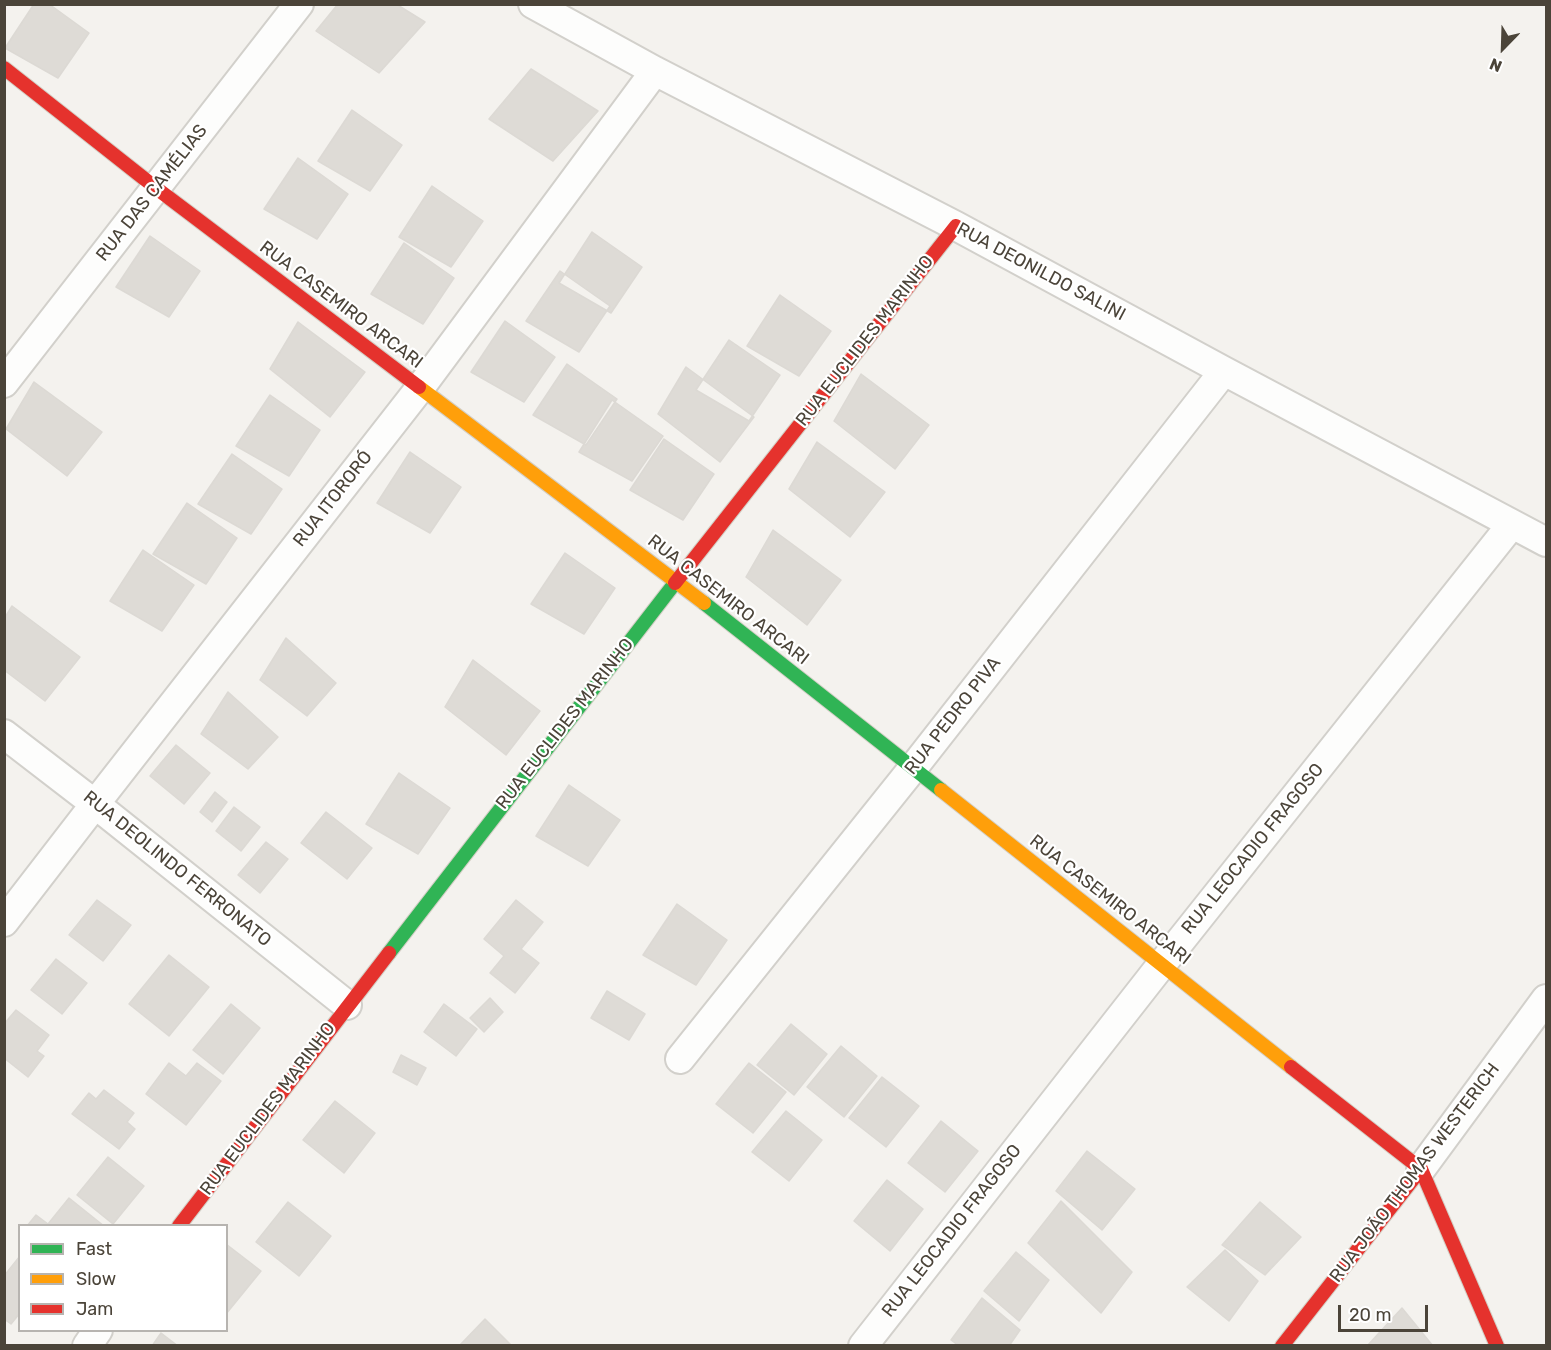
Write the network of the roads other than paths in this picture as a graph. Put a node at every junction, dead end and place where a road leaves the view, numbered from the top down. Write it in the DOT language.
graph roads {
  1 [pos="299,4"];
  2 [pos="533,4"];
  3 [pos="4,68"];
  4 [pos="655,71"];
  5 [pos="156,188"];
  6 [pos="956,226"];
  7 [pos="1224,371"];
  8 [pos="4,383"];
  9 [pos="420,388"];
  10 [pos="1512,524"];
  11 [pos="1546,542"];
  12 [pos="676,581"];
  13 [pos="4,734"];
  14 [pos="913,768"];
  15 [pos="95,804"];
  16 [pos="4,922"];
  17 [pos="1162,964"];
  18 [pos="1546,999"];
  19 [pos="348,1005"];
  20 [pos="680,1059"];
  21 [pos="1421,1169"];
  22 [pos="180,1224"];
  23 [pos="97,1332"];
  24 [pos="87,1346"];
  25 [pos="863,1346"];
  26 [pos="1282,1346"];
  27 [pos="1497,1346"];
  1 -- 5 [label="street, RUA DAS CAMÉLIAS"];
  2 -- 4 [label="street, RUA DEONILDO SALINI"];
  3 -- 5 [label="street, RUA CASEMIRO ARCARI"];
  4 -- 6 [label="street, RUA DEONILDO SALINI"];
  4 -- 9 [label="street, RUA ITORORÓ"];
  5 -- 8 [label="street, RUA DAS CAMÉLIAS"];
  5 -- 9 [label="street, RUA CASEMIRO ARCARI"];
  6 -- 7 [label="street, RUA DEONILDO SALINI"];
  6 -- 12 [label="street, RUA EUCLIDES MARINHO"];
  7 -- 10 [label="street, RUA DEONILDO SALINI"];
  7 -- 14 [label="street, RUA PEDRO PIVA"];
  9 -- 12 [label="street, RUA CASEMIRO ARCARI"];
  9 -- 15 [label="street, RUA ITORORÓ"];
  10 -- 11 [label="street, RUA DEONILDO SALINI"];
  10 -- 17 [label="street, RUA LEOCADIO FRAGOSO"];
  12 -- 14 [label="street, RUA CASEMIRO ARCARI"];
  12 -- 19 [label="street, RUA EUCLIDES MARINHO"];
  13 -- 15 [label="street, RUA DEOLINDO FERRONATO"];
  14 -- 17 [label="street, RUA CASEMIRO ARCARI"];
  14 -- 20 [label="street, RUA PEDRO PIVA"];
  15 -- 16 [label="street, RUA ITORORÓ"];
  15 -- 19 [label="street, RUA DEOLINDO FERRONATO"];
  17 -- 21 [label="street, RUA CASEMIRO ARCARI"];
  17 -- 25 [label="street, RUA LEOCADIO FRAGOSO"];
  18 -- 21 [label="street, RUA JOÃO THOMAS WESTERICH"];
  19 -- 22 [label="street, RUA EUCLIDES MARINHO"];
  21 -- 26 [label="street, RUA JOÃO THOMAS WESTERICH"];
  21 -- 27 [label="street"];
  23 -- 24 [label="street"];
}
